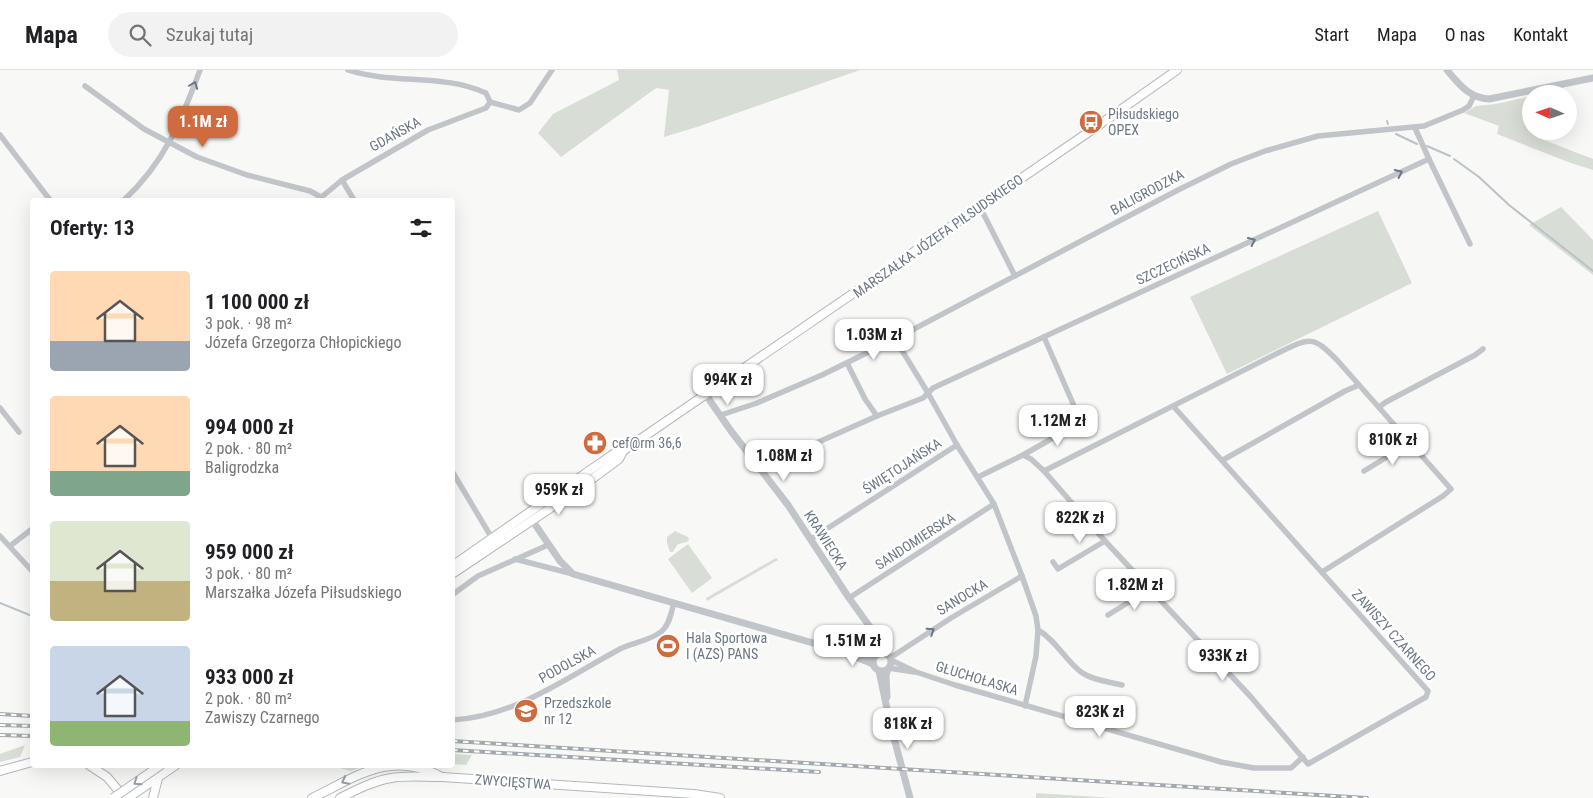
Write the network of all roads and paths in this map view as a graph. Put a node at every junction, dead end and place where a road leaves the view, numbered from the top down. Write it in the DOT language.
graph roads {
  1 [pos="200,70"];
  2 [pos="348,70"];
  3 [pos="552,70"];
  4 [pos="1177,70"];
  5 [pos="1447,70"];
  6 [pos="1593,78"];
  7 [pos="85,86"];
  8 [pos="1474,96"];
  9 [pos="490,102"];
  10 [pos="1414,128"];
  11 [pos="0,135"];
  12 [pos="169,143"];
  13 [pos="1429,159"];
  14 [pos="342,180"];
  15 [pos="48,198"];
  16 [pos="126,198"];
  17 [pos="319,198"];
  18 [pos="353,198"];
  19 [pos="980,207"];
  20 [pos="1470,244"];
  21 [pos="1015,276"];
  22 [pos="1044,337"];
  23 [pos="895,339"];
  24 [pos="1482,349"];
  25 [pos="847,363"];
  26 [pos="1359,385"];
  27 [pos="928,393"];
  28 [pos="706,395"];
  29 [pos="1174,407"];
  30 [pos="1379,407"];
  31 [pos="0,408"];
  32 [pos="720,415"];
  33 [pos="876,416"];
  34 [pos="19,432"];
  35 [pos="1410,443"];
  36 [pos="957,446"];
  37 [pos="1023,455"];
  38 [pos="1223,460"];
  39 [pos="760,468"];
  40 [pos="1364,471"];
  41 [pos="1044,472"];
  42 [pos="455,476"];
  43 [pos="978,478"];
  44 [pos="994,504"];
  45 [pos="530,518"];
  46 [pos="30,531"];
  47 [pos="0,536"];
  48 [pos="811,539"];
  49 [pos="1105,541"];
  50 [pos="494,542"];
  51 [pos="548,545"];
  52 [pos="10,546"];
  53 [pos="515,560"];
  54 [pos="1053,562"];
  55 [pos="455,564"];
  56 [pos="30,569"];
  57 [pos="455,572"];
  58 [pos="1322,572"];
  59 [pos="574,574"];
  60 [pos="1022,576"];
  61 [pos="1150,589"];
  62 [pos="455,594"];
  63 [pos="849,598"];
  64 [pos="674,603"];
  65 [pos="1108,615"];
  66 [pos="870,627"];
  67 [pos="1038,630"];
  68 [pos="841,651"];
  69 [pos="876,655"];
  70 [pos="889,662"];
  71 [pos="872,664"];
  72 [pos="879,671"];
  73 [pos="1122,685"];
  74 [pos="887,705"];
  75 [pos="1025,706"];
  76 [pos="455,720"];
  77 [pos="1303,757"];
  78 [pos="30,763"];
  79 [pos="94,768"];
  80 [pos="157,768"];
  81 [pos="172,768"];
  82 [pos="380,768"];
  83 [pos="418,768"];
  84 [pos="0,771"];
  85 [pos="442,777"];
  86 [pos="158,778"];
  87 [pos="652,795"];
  88 [pos="113,798"];
  89 [pos="124,798"];
  90 [pos="128,798"];
  91 [pos="153,798"];
  92 [pos="312,798"];
  93 [pos="340,798"];
  94 [pos="720,798"];
  95 [pos="910,798"];
  12 -- 1 [label="street, one-way"];
  2 -- 9 [label="street"];
  3 -- 9 [label="street"];
  4 -- 19 [label="main road, MARSZAŁKA JÓZEFA PIŁSUDSKIEGO"];
  5 -- 8 [label="street"];
  6 -- 8 [label="street"];
  7 -- 12 [label="street"];
  8 -- 10 [label="street, BALIGRODZKA"];
  9 -- 14 [label="street, GDAŃSKA"];
  10 -- 13 [label="street"];
  10 -- 21 [label="street, BALIGRODZKA"];
  11 -- 15 [label="street"];
  12 -- 16 [label="street"];
  12 -- 17 [label="street"];
  13 -- 20 [label="street"];
  22 -- 13 [label="street, SZCZECIŃSKA, one-way"];
  14 -- 17 [label="street, GDAŃSKA"];
  14 -- 18 [label="street"];
  19 -- 21 [label="street"];
  19 -- 28 [label="main road, MARSZAŁKA JÓZEFA PIŁSUDSKIEGO"];
  21 -- 23 [label="street, BALIGRODZKA"];
  22 -- 27 [label="street, SZCZECIŃSKA"];
  22 -- 37 [label="street"];
  23 -- 25 [label="street, BALIGRODZKA"];
  23 -- 27 [label="street"];
  24 -- 30 [label="street"];
  25 -- 32 [label="street, BALIGRODZKA"];
  25 -- 33 [label="street"];
  26 -- 29 [label="street"];
  26 -- 30 [label="street"];
  26 -- 38 [label="street"];
  27 -- 33 [label="street, SZCZECIŃSKA"];
  27 -- 36 [label="street"];
  28 -- 32 [label="street, KRAWIECKA"];
  28 -- 45 [label="main road, MARSZAŁKA JÓZEFA PIŁSUDSKIEGO"];
  29 -- 38 [label="street, ZAWISZY CZARNEGO"];
  29 -- 41 [label="street"];
  30 -- 35 [label="street"];
  31 -- 34 [label="street"];
  32 -- 39 [label="street, KRAWIECKA"];
  33 -- 39 [label="street, SZCZECIŃSKA"];
  35 -- 40 [label="street"];
  35 -- 58 [label="street"];
  36 -- 43 [label="street"];
  36 -- 48 [label="street, ŚWIĘTOJAŃSKA"];
  37 -- 41 [label="street"];
  37 -- 43 [label="street"];
  38 -- 58 [label="street, ZAWISZY CZARNEGO"];
  39 -- 48 [label="street, KRAWIECKA"];
  41 -- 49 [label="street"];
  42 -- 50 [label="street"];
  43 -- 44 [label="street"];
  44 -- 60 [label="street"];
  44 -- 63 [label="street, SANDOMIERSKA"];
  45 -- 50 [label="main road, MARSZAŁKA JÓZEFA PIŁSUDSKIEGO"];
  45 -- 51 [label="street"];
  46 -- 52 [label="street"];
  47 -- 52 [label="street"];
  48 -- 63 [label="street, KRAWIECKA"];
  49 -- 54 [label="street"];
  49 -- 61 [label="street"];
  50 -- 55 [label="main road, MARSZAŁKA JÓZEFA PIŁSUDSKIEGO"];
  50 -- 57 [label="main road, MARSZAŁKA JÓZEFA PIŁSUDSKIEGO"];
  51 -- 53 [label="street"];
  51 -- 59 [label="street"];
  52 -- 56 [label="street"];
  53 -- 59 [label="street"];
  53 -- 62 [label="street"];
  58 -- 77 [label="street, ZAWISZY CZARNEGO"];
  59 -- 64 [label="street"];
  60 -- 67 [label="street"];
  70 -- 60 [label="street, SANOCKA, one-way"];
  61 -- 65 [label="street"];
  61 -- 77 [label="street"];
  63 -- 66 [label="street, KRAWIECKA"];
  64 -- 68 [label="street"];
  64 -- 76 [label="street, PODOLSKA"];
  66 -- 69 [label="street, KRAWIECKA"];
  66 -- 70 [label="street, KRAWIECKA"];
  67 -- 73 [label="street"];
  67 -- 75 [label="street"];
  68 -- 69 [label="street"];
  68 -- 71 [label="street"];
  69 -- 70 [label="street"];
  69 -- 71 [label="street"];
  70 -- 72 [label="street"];
  70 -- 74 [label="street, KRAWIECKA"];
  70 -- 75 [label="street, GŁUCHOŁASKA"];
  71 -- 72 [label="street"];
  72 -- 74 [label="street, KRAWIECKA"];
  74 -- 95 [label="street, KRAWIECKA"];
  75 -- 77 [label="street, GŁUCHOŁASKA"];
  78 -- 84 [label="main road"];
  79 -- 89 [label="main road"];
  80 -- 88 [label="main road, one-way, bridge"];
  81 -- 86 [label="main road"];
  82 -- 92 [label="main road, one-way"];
  85 -- 83 [label="main road, one-way"];
  85 -- 87 [label="main road, ZWYCIĘSTWA"];
  85 -- 93 [label="main road, ZWYCIĘSTWA"];
  86 -- 90 [label="main road"];
  86 -- 91 [label="main road"];
  87 -- 94 [label="main road, ZWYCIĘSTWA"];
}
